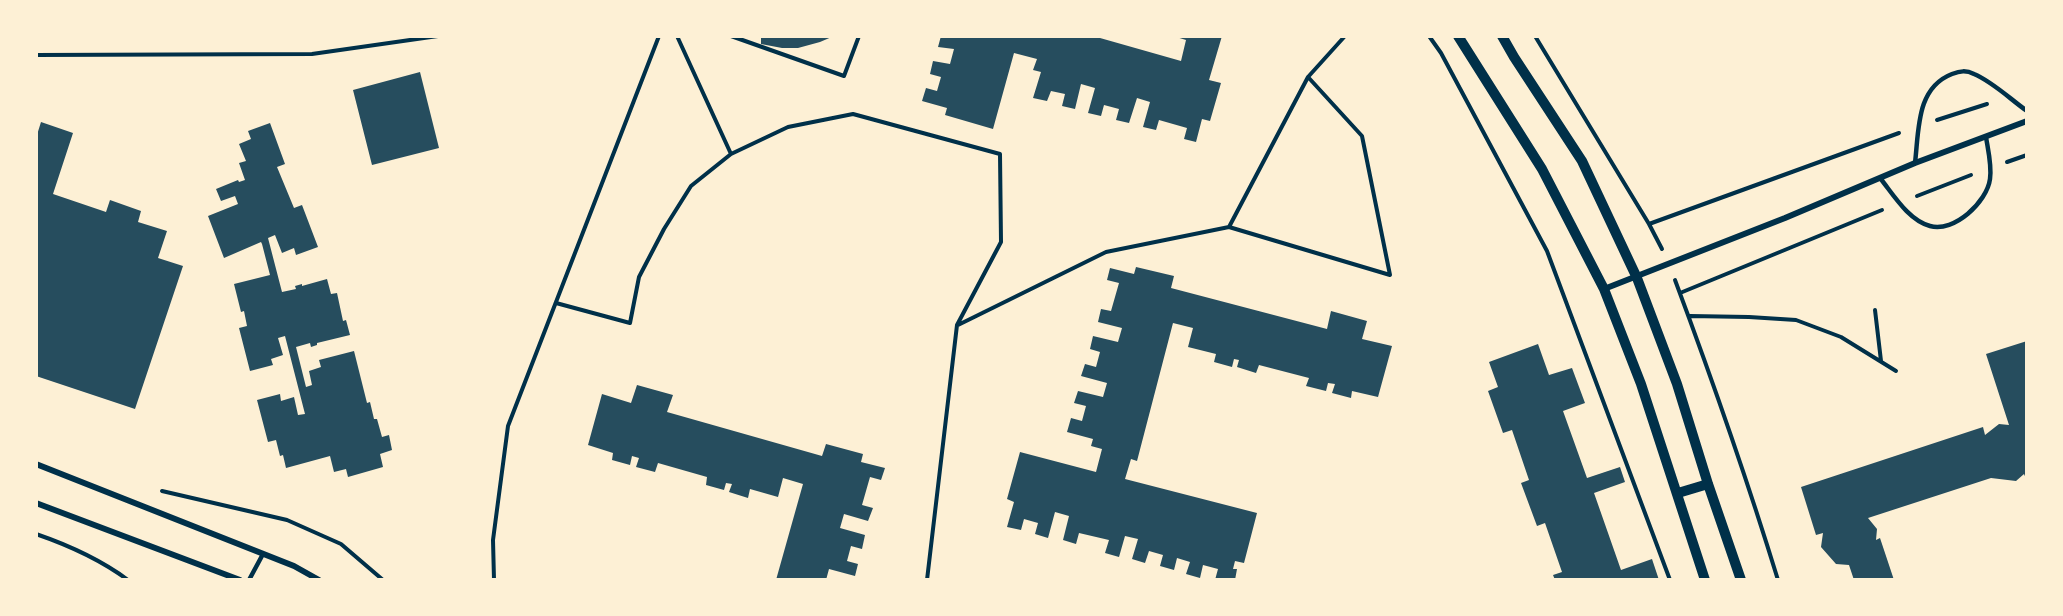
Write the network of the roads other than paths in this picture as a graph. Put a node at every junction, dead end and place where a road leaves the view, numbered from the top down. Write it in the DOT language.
graph roads {
  1 [pos="1458,36"];
  2 [pos="1502,36"];
  3 [pos="2027,111"];
  4 [pos="2027,121"];
  5 [pos="1986,137"];
  6 [pos="1915,163"];
  7 [pos="1880,178"];
  8 [pos="1637,278"];
  9 [pos="1604,290"];
  10 [pos="36,464"];
  11 [pos="1708,484"];
  12 [pos="1678,493"];
  13 [pos="36,503"];
  14 [pos="263,554"];
  15 [pos="240,580"];
  16 [pos="249,580"];
  17 [pos="319,580"];
  18 [pos="1705,580"];
  19 [pos="1742,580"];
  1 -- 9 [label="street"];
  2 -- 8 [label="street"];
  3 -- 6 [label="lane"];
  4 -- 5 [label="street"];
  5 -- 6 [label="street"];
  5 -- 7 [label="lane"];
  6 -- 7 [label="street"];
  7 -- 8 [label="street"];
  8 -- 9 [label="street"];
  8 -- 11 [label="street"];
  9 -- 12 [label="street"];
  10 -- 14 [label="street"];
  11 -- 12 [label="street"];
  11 -- 19 [label="street"];
  12 -- 18 [label="street"];
  13 -- 15 [label="street"];
  14 -- 16 [label="lane"];
  14 -- 17 [label="street"];
}
